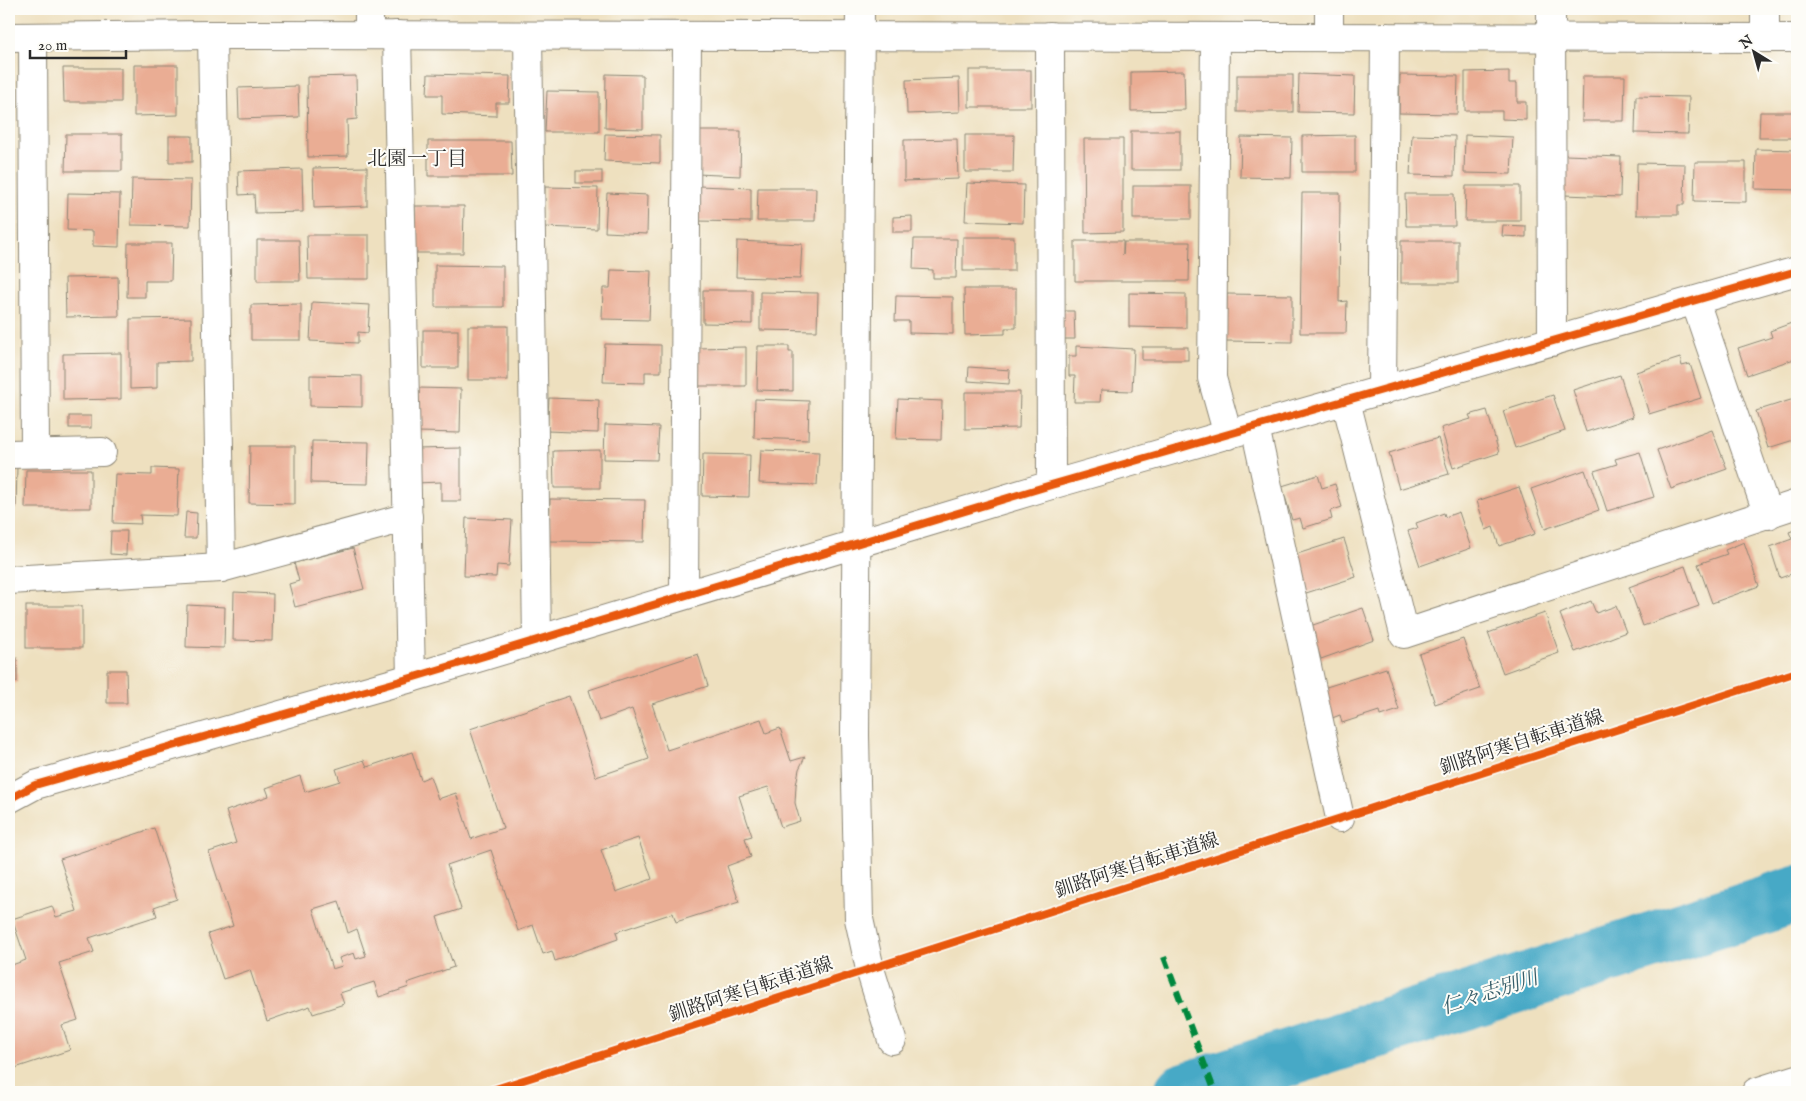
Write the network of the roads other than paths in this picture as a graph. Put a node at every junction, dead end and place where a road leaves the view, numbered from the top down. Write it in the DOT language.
graph roads {
  1 [pos="369,9"];
  2 [pos="860,9"];
  3 [pos="1329,9"];
  4 [pos="1551,9"];
  5 [pos="1765,9"];
  6 [pos="212,35"];
  7 [pos="369,36"];
  8 [pos="397,36"];
  9 [pos="528,36"];
  10 [pos="686,36"];
  11 [pos="860,36"];
  12 [pos="1050,36"];
  13 [pos="21,37"];
  14 [pos="1215,37"];
  15 [pos="1329,37"];
  16 [pos="1386,37"];
  17 [pos="1550,38"];
  18 [pos="1765,38"];
  19 [pos="1797,38"];
  20 [pos="1797,271"];
  21 [pos="1695,301"];
  22 [pos="1552,342"];
  23 [pos="1382,391"];
  24 [pos="1346,401"];
  25 [pos="1255,427"];
  26 [pos="1228,435"];
  27 [pos="102,452"];
  28 [pos="22,454"];
  29 [pos="1051,486"];
  30 [pos="1797,504"];
  31 [pos="1768,515"];
  32 [pos="408,517"];
  33 [pos="857,543"];
  34 [pos="221,568"];
  35 [pos="9,580"];
  36 [pos="684,595"];
  37 [pos="537,640"];
  38 [pos="411,678"];
  39 [pos="9,800"];
  40 [pos="1340,818"];
  41 [pos="892,1040"];
  42 [pos="1797,1079"];
  43 [pos="1756,1092"];
  1 -- 7 [label="street"];
  2 -- 11 [label="street"];
  3 -- 15 [label="street"];
  4 -- 17 [label="street"];
  5 -- 18 [label="street"];
  6 -- 7 [label="street"];
  6 -- 13 [label="street"];
  6 -- 34 [label="street"];
  7 -- 8 [label="street"];
  8 -- 9 [label="street"];
  8 -- 32 [label="street"];
  9 -- 10 [label="street"];
  9 -- 37 [label="street"];
  10 -- 11 [label="street"];
  10 -- 36 [label="street"];
  11 -- 12 [label="street"];
  11 -- 33 [label="street"];
  12 -- 14 [label="street"];
  12 -- 29 [label="street"];
  13 -- 28 [label="street"];
  14 -- 15 [label="street"];
  14 -- 26 [label="street"];
  15 -- 16 [label="street"];
  16 -- 17 [label="street"];
  16 -- 23 [label="street"];
  17 -- 18 [label="street"];
  17 -- 22 [label="street"];
  18 -- 19 [label="street"];
  20 -- 21 [label="street"];
  21 -- 22 [label="street"];
  21 -- 31 [label="street"];
  22 -- 23 [label="street"];
  23 -- 24 [label="street"];
  24 -- 25 [label="street"];
  24 -- 31 [label="street"];
  25 -- 26 [label="street"];
  25 -- 40 [label="street"];
  26 -- 29 [label="street"];
  27 -- 28 [label="street"];
  29 -- 33 [label="street"];
  30 -- 31 [label="street"];
  32 -- 34 [label="street"];
  32 -- 38 [label="street"];
  33 -- 36 [label="street"];
  33 -- 41 [label="street"];
  34 -- 35 [label="street"];
  36 -- 37 [label="street"];
  37 -- 38 [label="street"];
  38 -- 39 [label="street"];
  42 -- 43 [label="street"];
}
